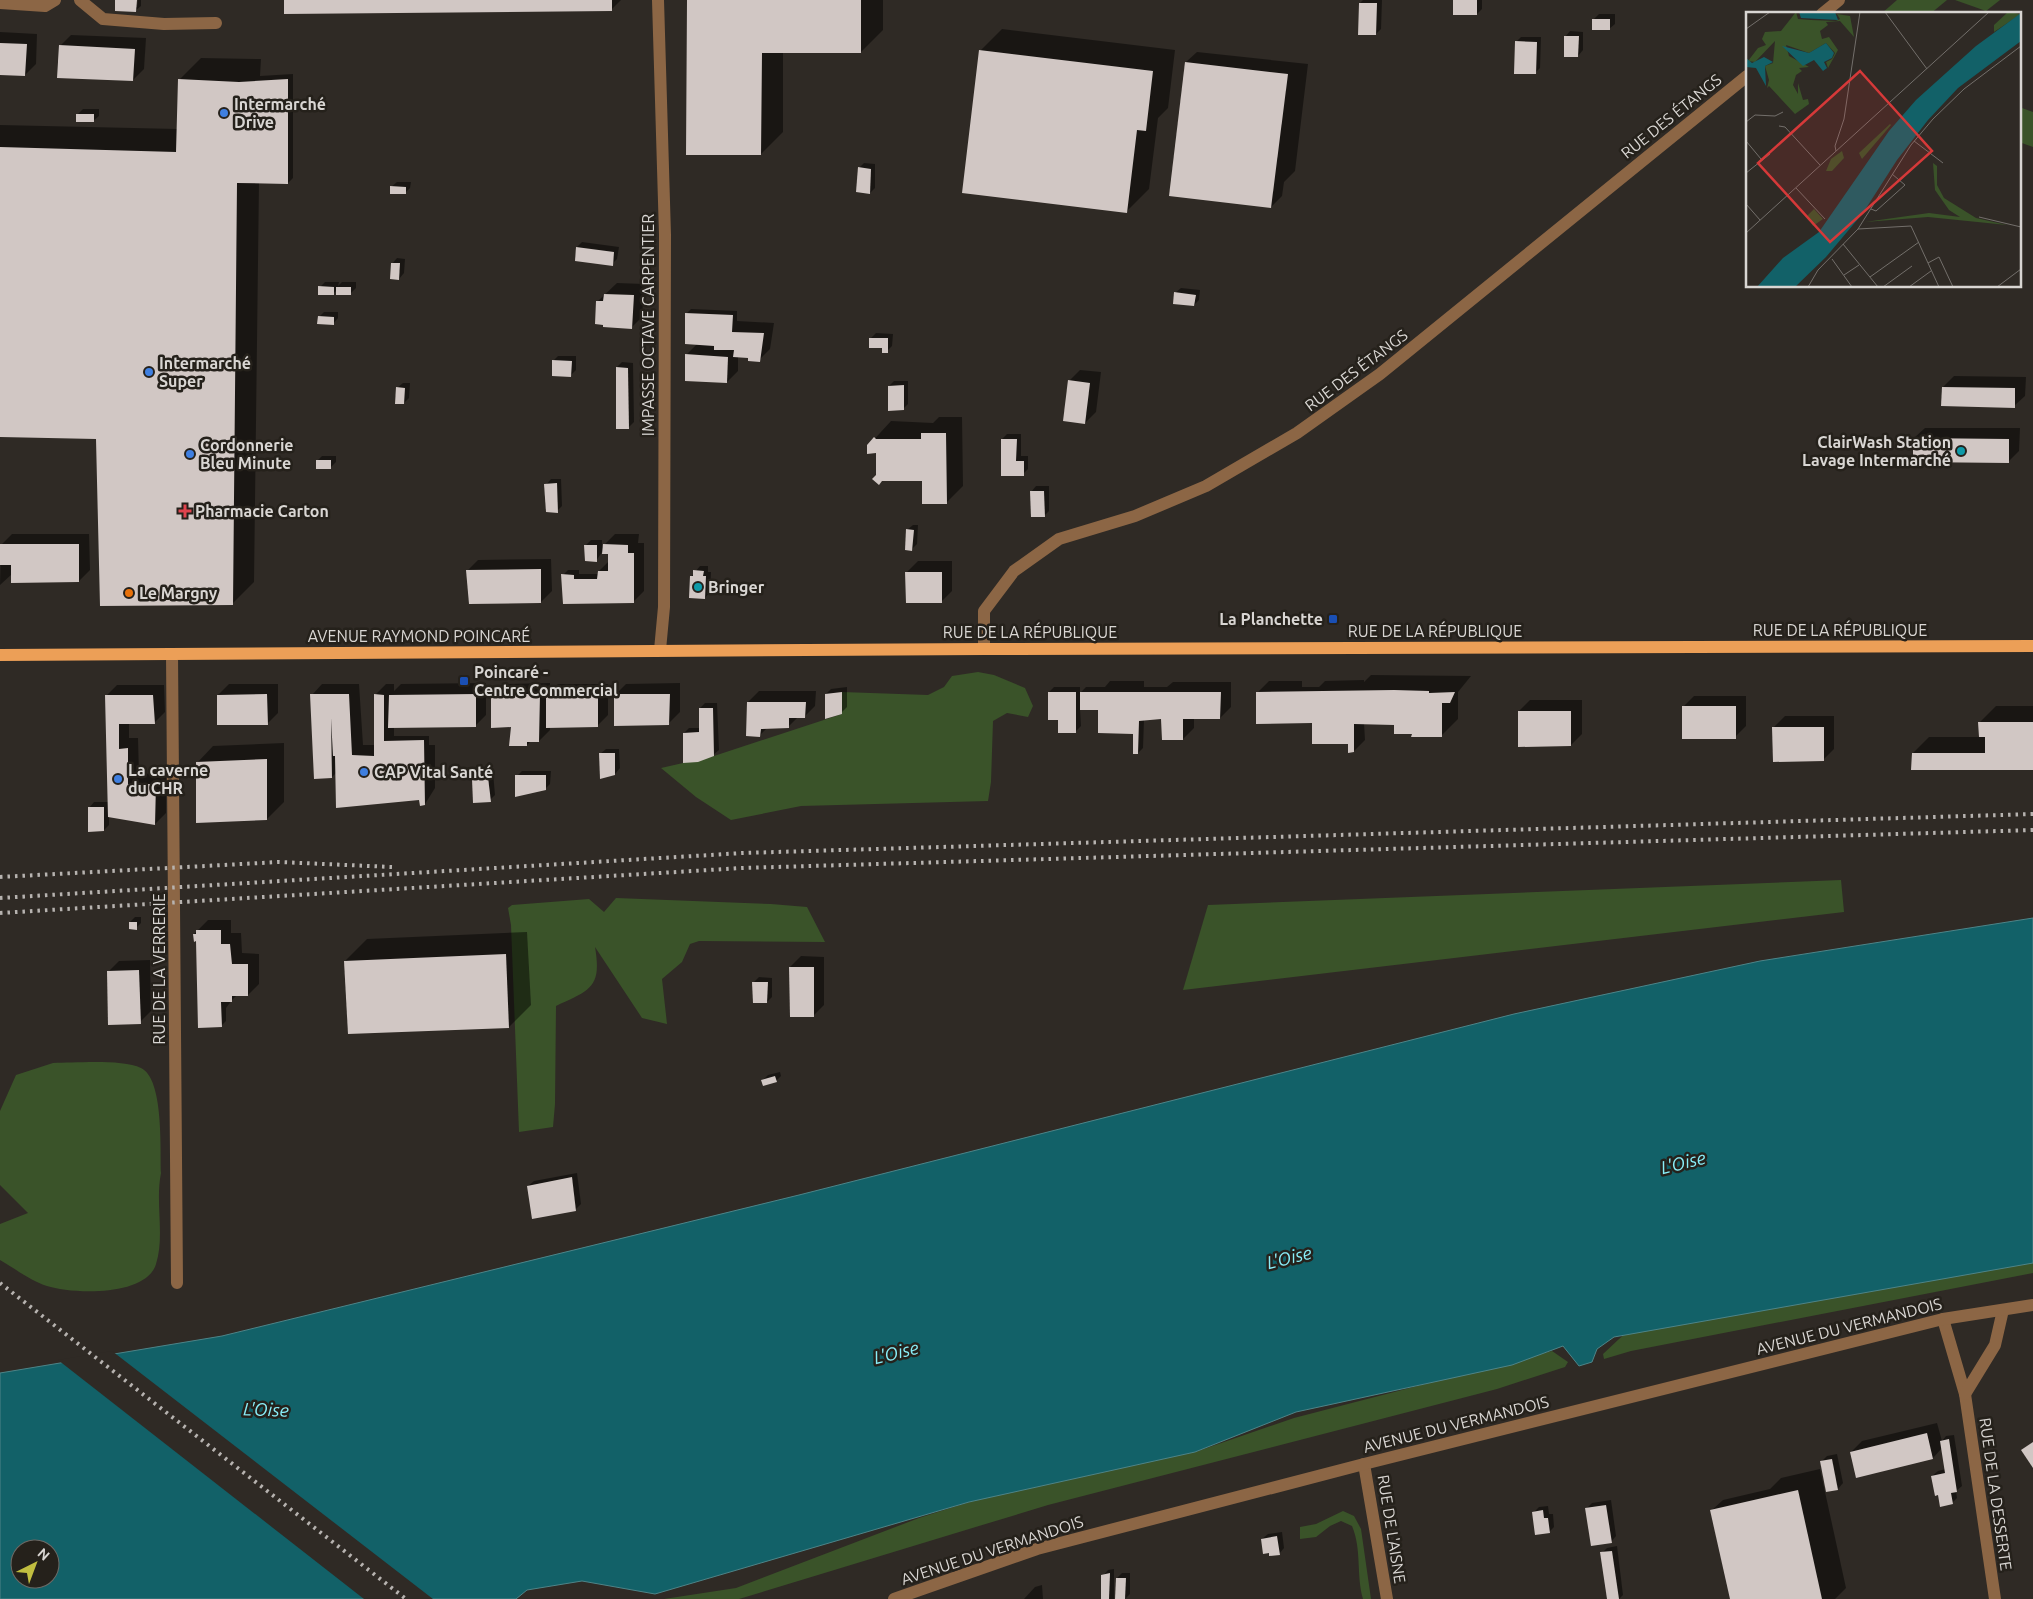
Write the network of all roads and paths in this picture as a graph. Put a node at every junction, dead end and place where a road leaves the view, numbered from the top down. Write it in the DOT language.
graph roads {
  1 [pos="55,0"];
  2 [pos="80,0"];
  3 [pos="658,0"];
  4 [pos="1839,0"];
  5 [pos="0,3"];
  6 [pos="1824,12"];
  7 [pos="216,23"];
  8 [pos="1746,77"];
  9 [pos="2033,646"];
  10 [pos="984,649"];
  11 [pos="660,650"];
  12 [pos="838,650"];
  13 [pos="172,654"];
  14 [pos="0,655"];
  15 [pos="177,1283"];
  16 [pos="2033,1305"];
  17 [pos="2003,1310"];
  18 [pos="1942,1319"];
  19 [pos="1965,1394"];
  20 [pos="1364,1464"];
  21 [pos="894,1599"];
  22 [pos="1387,1599"];
  23 [pos="1995,1599"];
  1 -- 5 [label="street"];
  2 -- 7 [label="street"];
  3 -- 11 [label="street, IMPASSE OCTAVE CARPENTIER"];
  4 -- 6 [label="street"];
  8 -- 10 [label="street, RUE DES ÉTANGS"];
  9 -- 10 [label="main road, RUE DE LA RÉPUBLIQUE"];
  10 -- 12 [label="main road, RUE DE LA RÉPUBLIQUE"];
  11 -- 12 [label="main road, AVENUE RAYMOND POINCARÉ"];
  11 -- 13 [label="main road, AVENUE RAYMOND POINCARÉ"];
  13 -- 14 [label="main road, AVENUE RAYMOND POINCARÉ"];
  13 -- 15 [label="street, RUE DE LA VERRERIE"];
  16 -- 17 [label="street, AVENUE DU VERMANDOIS"];
  17 -- 18 [label="street, AVENUE DU VERMANDOIS"];
  17 -- 19 [label="street"];
  18 -- 19 [label="street, RUE DE LA DESSERTE"];
  18 -- 20 [label="street, AVENUE DU VERMANDOIS"];
  19 -- 23 [label="street, RUE DE LA DESSERTE"];
  20 -- 21 [label="street, AVENUE DU VERMANDOIS"];
  20 -- 22 [label="street, RUE DE L'AISNE"];
}
